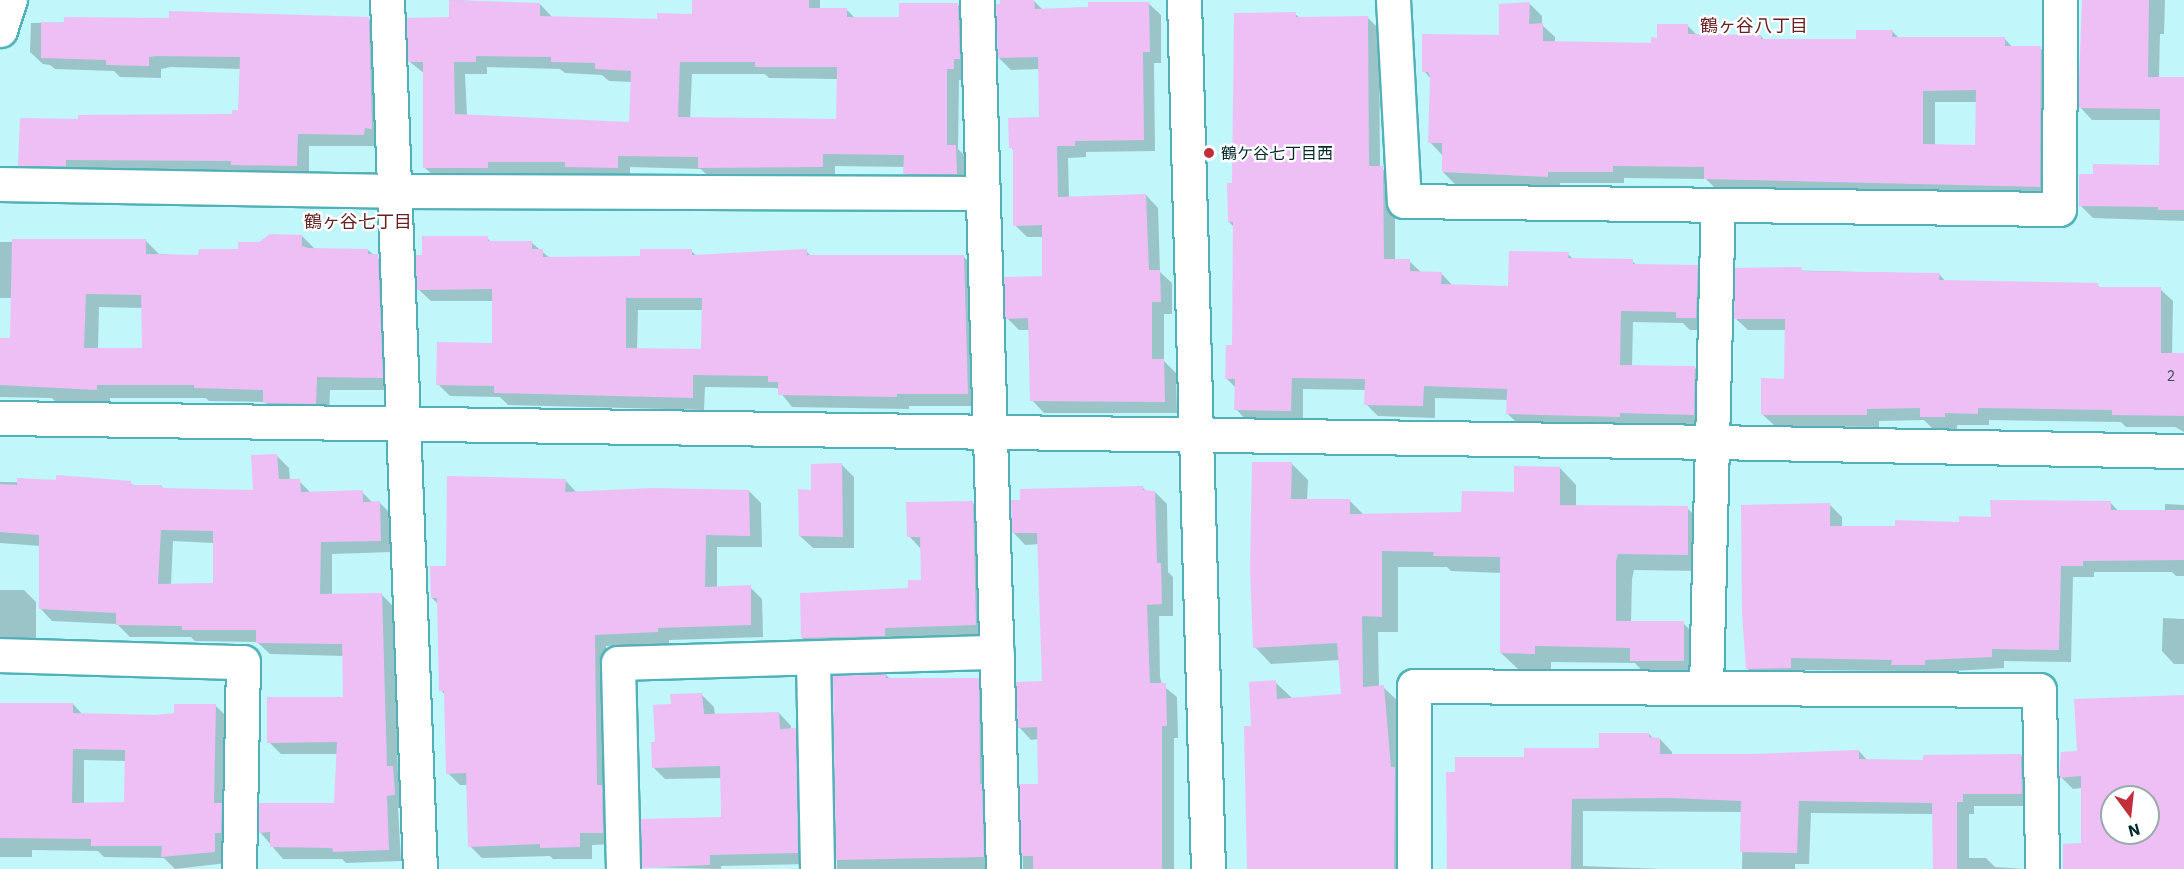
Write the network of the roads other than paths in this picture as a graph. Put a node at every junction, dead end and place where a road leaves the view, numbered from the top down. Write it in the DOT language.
graph roads {
  1 [pos="10,0"];
  2 [pos="387,0"];
  3 [pos="977,0"];
  4 [pos="1184,0"];
  5 [pos="1393,0"];
  6 [pos="2060,0"];
  7 [pos="0,30"];
  8 [pos="0,184"];
  9 [pos="394,191"];
  10 [pos="983,193"];
  11 [pos="1718,205"];
  12 [pos="0,418"];
  13 [pos="404,425"];
  14 [pos="992,434"];
  15 [pos="1196,437"];
  16 [pos="1712,442"];
  17 [pos="2184,452"];
  18 [pos="998,652"];
  19 [pos="0,655"];
  20 [pos="813,658"];
  21 [pos="1706,688"];
  22 [pos="239,869"];
  23 [pos="420,869"];
  24 [pos="623,869"];
  25 [pos="817,869"];
  26 [pos="1003,869"];
  27 [pos="1208,869"];
  28 [pos="1414,869"];
  29 [pos="2042,869"];
  1 -- 7 [label="street"];
  2 -- 9 [label="street"];
  3 -- 10 [label="street"];
  4 -- 15 [label="street"];
  5 -- 11 [label="street"];
  6 -- 11 [label="street"];
  8 -- 9 [label="street"];
  9 -- 10 [label="street"];
  9 -- 13 [label="street"];
  10 -- 14 [label="street"];
  11 -- 16 [label="street"];
  12 -- 13 [label="street"];
  13 -- 14 [label="street"];
  13 -- 23 [label="street"];
  14 -- 15 [label="street"];
  14 -- 18 [label="street"];
  15 -- 16 [label="street"];
  15 -- 27 [label="street"];
  16 -- 17 [label="street"];
  16 -- 21 [label="street"];
  18 -- 20 [label="street"];
  18 -- 26 [label="street"];
  19 -- 22 [label="street"];
  20 -- 24 [label="street"];
  20 -- 25 [label="street"];
  21 -- 28 [label="street"];
  21 -- 29 [label="street"];
}
